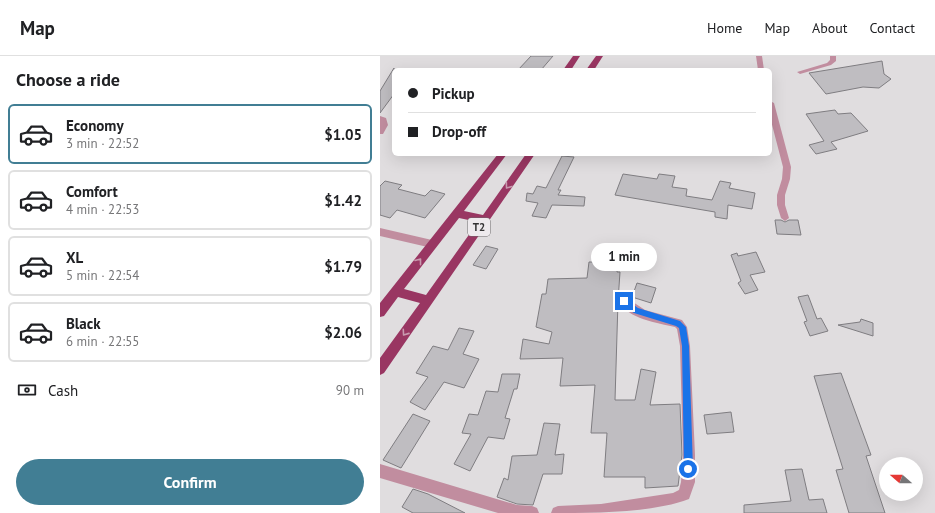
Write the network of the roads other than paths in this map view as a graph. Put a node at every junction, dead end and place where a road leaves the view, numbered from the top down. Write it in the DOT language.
graph roads {
  1 [pos="577,56"];
  2 [pos="600,56"];
  3 [pos="759,56"];
  4 [pos="833,56"];
  5 [pos="568,68"];
  6 [pos="591,68"];
  7 [pos="761,68"];
  8 [pos="800,72"];
  9 [pos="772,111"];
  10 [pos="380,118"];
  11 [pos="380,132"];
  12 [pos="502,156"];
  13 [pos="529,156"];
  14 [pos="458,214"];
  15 [pos="785,218"];
  16 [pos="484,219"];
  17 [pos="380,232"];
  18 [pos="432,244"];
  19 [pos="396,292"];
  20 [pos="427,300"];
  21 [pos="624,301"];
  22 [pos="380,312"];
  23 [pos="380,369"];
  24 [pos="380,471"];
  25 [pos="532,513"];
  26 [pos="558,513"];
  1 -- 5 [label="highway"];
  2 -- 6 [label="highway"];
  3 -- 7 [label="street"];
  4 -- 8 [label="street"];
  9 -- 15 [label="street"];
  10 -- 11 [label="street"];
  12 -- 14 [label="highway, T2"];
  13 -- 16 [label="highway, T2, one-way"];
  14 -- 16 [label="highway"];
  14 -- 18 [label="highway, T2"];
  16 -- 20 [label="highway, T2"];
  17 -- 18 [label="street"];
  19 -- 18 [label="highway, T2, one-way"];
  19 -- 20 [label="highway"];
  19 -- 22 [label="highway, T2"];
  20 -- 23 [label="highway, T2, one-way"];
  21 -- 26 [label="street"];
  24 -- 25 [label="street"];
}
